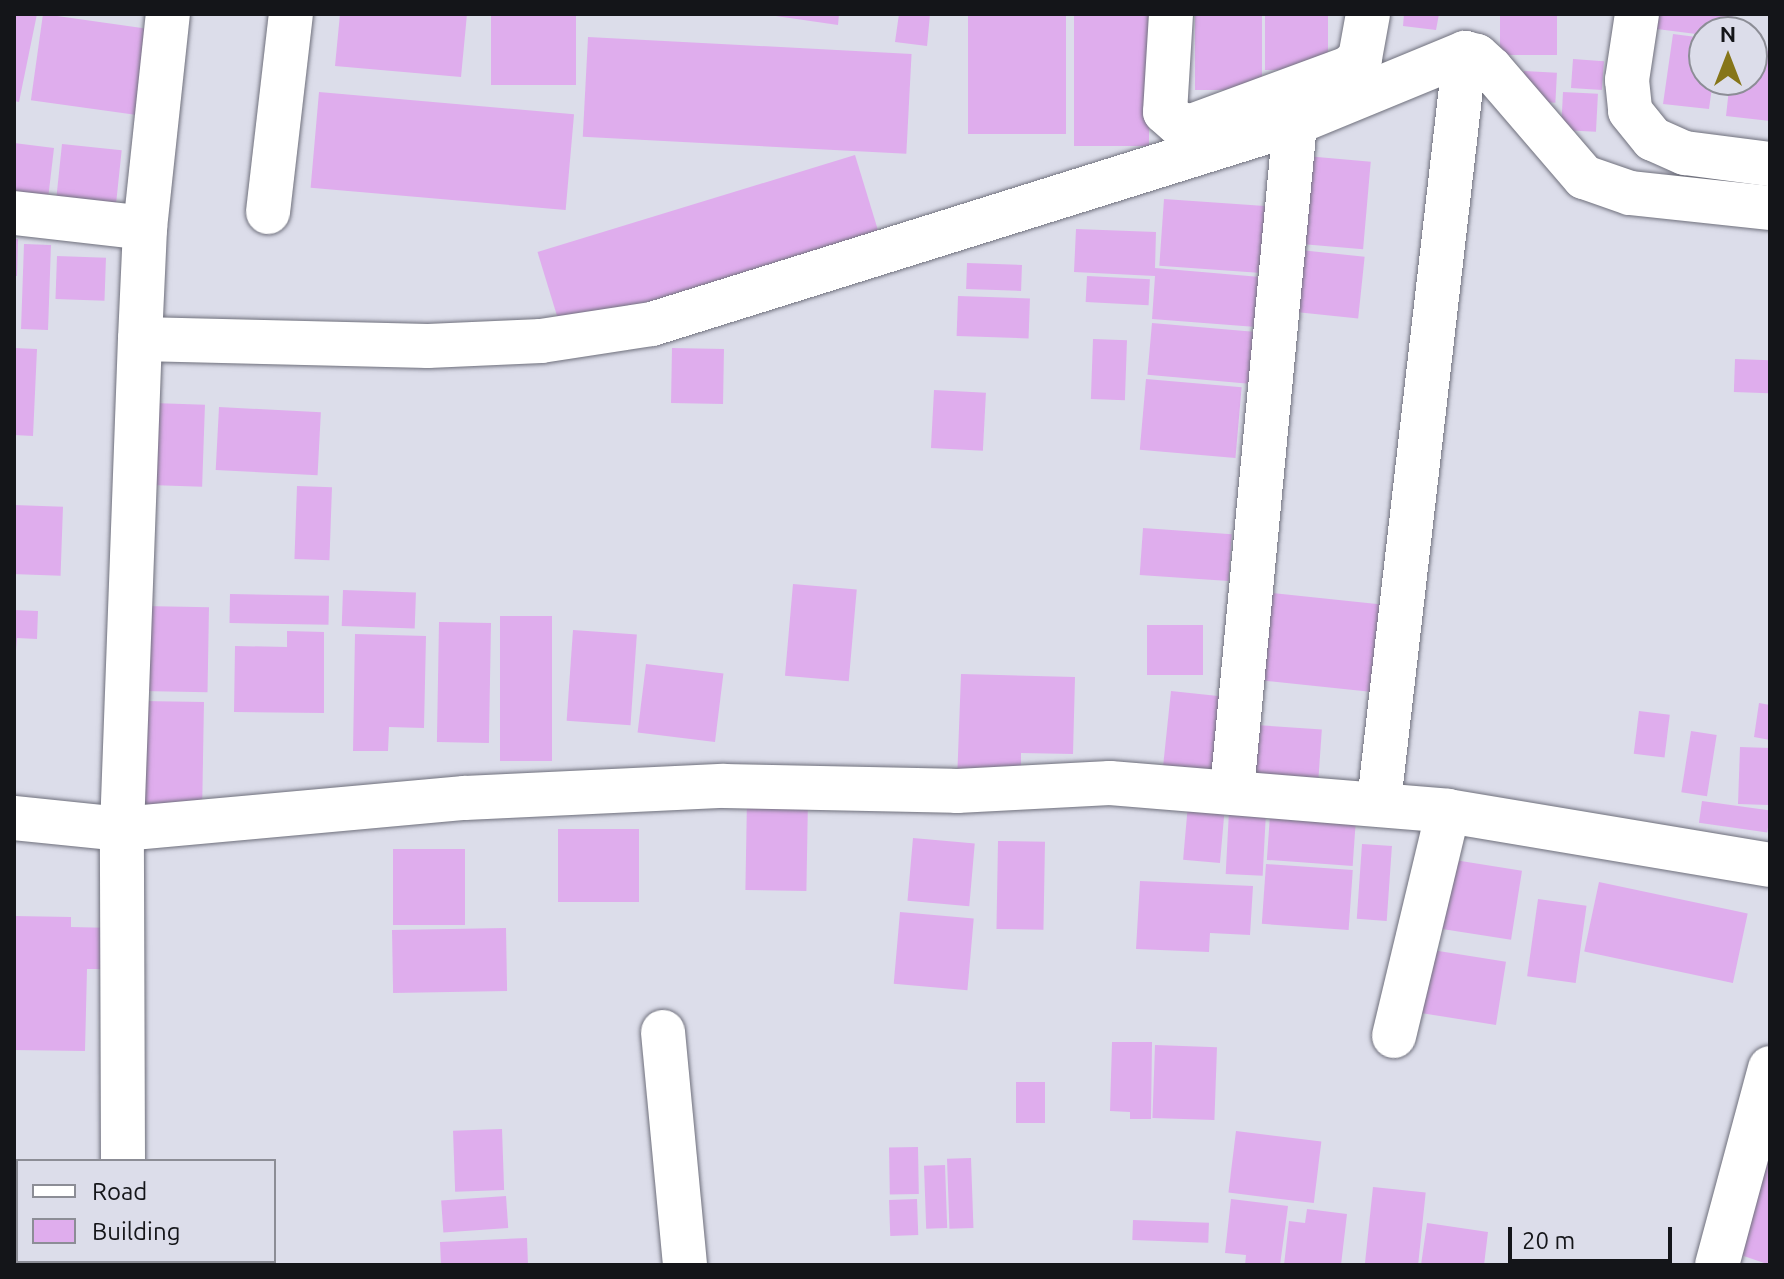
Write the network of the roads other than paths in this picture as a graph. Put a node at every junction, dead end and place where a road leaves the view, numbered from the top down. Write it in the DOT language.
graph roads {
  1 [pos="168,14"];
  2 [pos="291,14"];
  3 [pos="1171,14"];
  4 [pos="1368,14"];
  5 [pos="1637,14"];
  6 [pos="1465,53"];
  7 [pos="1295,123"];
  8 [pos="1770,164"];
  9 [pos="1770,208"];
  10 [pos="268,212"];
  11 [pos="14,213"];
  12 [pos="145,228"];
  13 [pos="140,339"];
  14 [pos="1232,790"];
  15 [pos="1379,802"];
  16 [pos="1448,811"];
  17 [pos="14,818"];
  18 [pos="122,829"];
  19 [pos="1770,865"];
  20 [pos="663,1032"];
  21 [pos="1394,1036"];
  22 [pos="1770,1068"];
  23 [pos="123,1159"];
  24 [pos="685,1265"];
  25 [pos="1717,1265"];
  1 -- 12 [label="street"];
  2 -- 10 [label="street"];
  3 -- 4 [label="street"];
  5 -- 8 [label="street"];
  6 -- 7 [label="street"];
  6 -- 9 [label="street"];
  6 -- 15 [label="street"];
  7 -- 13 [label="street"];
  7 -- 14 [label="street"];
  11 -- 12 [label="street"];
  12 -- 13 [label="street"];
  13 -- 18 [label="street"];
  14 -- 15 [label="street"];
  14 -- 18 [label="street"];
  15 -- 16 [label="street"];
  16 -- 19 [label="street"];
  16 -- 21 [label="street"];
  17 -- 18 [label="street"];
  18 -- 23 [label="street"];
  20 -- 24 [label="street"];
  22 -- 25 [label="street"];
}
